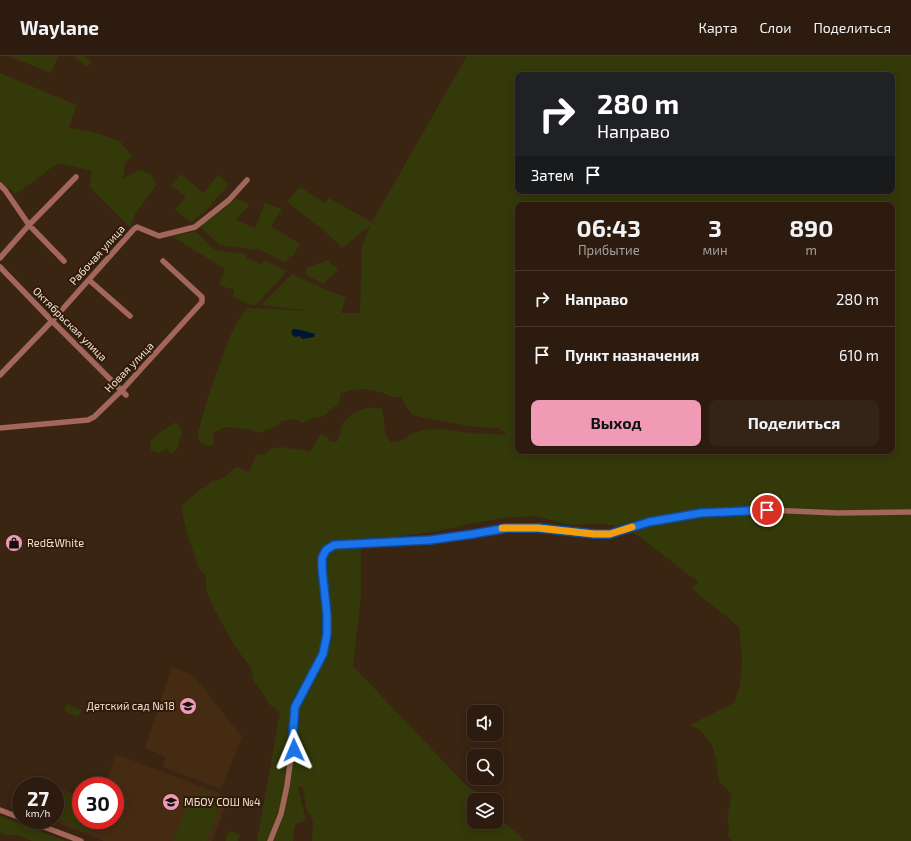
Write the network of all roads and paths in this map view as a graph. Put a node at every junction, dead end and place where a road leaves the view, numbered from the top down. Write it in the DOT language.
graph roads {
  1 [pos="76,178"];
  2 [pos="247,180"];
  3 [pos="0,185"];
  4 [pos="29,225"];
  5 [pos="0,258"];
  6 [pos="64,261"];
  7 [pos="163,261"];
  8 [pos="0,266"];
  9 [pos="89,280"];
  10 [pos="130,316"];
  11 [pos="52,321"];
  12 [pos="0,375"];
  13 [pos="124,392"];
  14 [pos="0,428"];
  15 [pos="911,512"];
  16 [pos="0,810"];
  17 [pos="12,815"];
  18 [pos="50,829"];
  19 [pos="81,841"];
  20 [pos="270,841"];
  1 -- 4 [label="street"];
  2 -- 9 [label="street, Рабочая улица"];
  3 -- 4 [label="street"];
  4 -- 5 [label="street"];
  4 -- 6 [label="street"];
  7 -- 13 [label="street, Новая улица"];
  8 -- 11 [label="street, Октябрьская улица"];
  9 -- 10 [label="street"];
  9 -- 11 [label="street, Рабочая улица"];
  11 -- 12 [label="street, Рабочая улица"];
  11 -- 13 [label="street, Октябрьская улица"];
  13 -- 14 [label="street, Новая улица"];
  15 -- 20 [label="street"];
  16 -- 17 [label="street"];
  18 -- 19 [label="street"];
}
